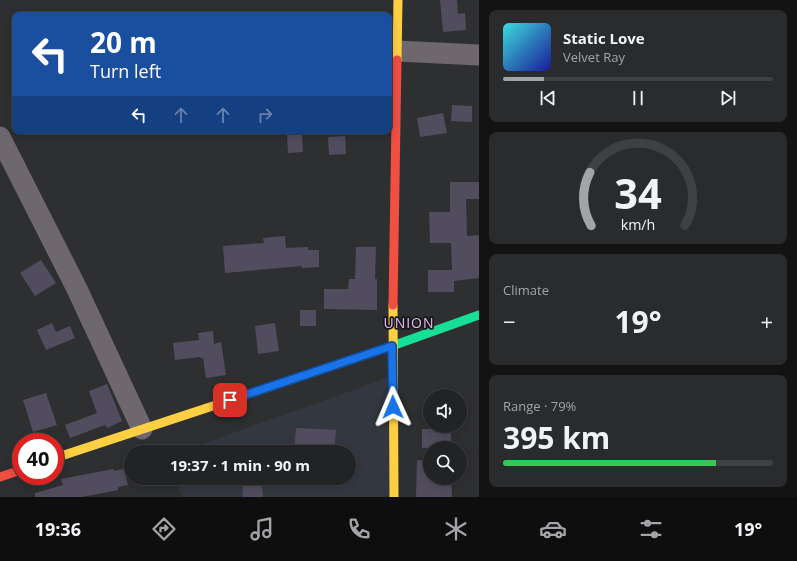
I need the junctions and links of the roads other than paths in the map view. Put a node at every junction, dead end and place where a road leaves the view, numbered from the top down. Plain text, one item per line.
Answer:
1 (398, 0) edge
2 (397, 51) junction
3 (479, 55) edge
4 (0, 137) edge
5 (479, 315) edge
6 (392, 346) junction
7 (142, 430) junction
8 (64, 455) edge
9 (12, 473) edge
10 (0, 477) edge
11 (394, 497) edge

1 - 2 street
2 - 3 street
2 - 6 street
4 - 7 street
5 - 6 street
6 - 7 street
6 - 11 street
7 - 8 street
9 - 10 street

